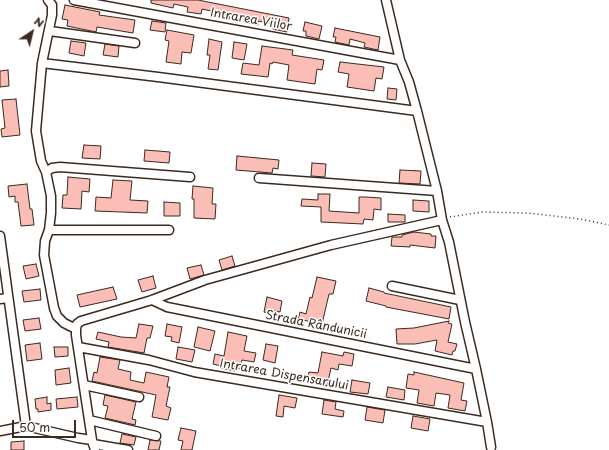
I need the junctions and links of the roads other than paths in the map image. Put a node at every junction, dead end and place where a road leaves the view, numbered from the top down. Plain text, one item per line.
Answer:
1 (48, 0) edge
2 (74, 0) edge
3 (386, 0) edge
4 (50, 31) junction
5 (135, 43) dead end
6 (400, 60) junction
7 (42, 63) junction
8 (417, 111) junction
9 (46, 172) junction
10 (190, 177) dead end
11 (259, 178) dead end
12 (437, 191) junction
13 (442, 220) junction
14 (49, 230) junction
15 (169, 230) dead end
16 (0, 236) edge
17 (392, 286) dead end
18 (4, 298) edge
19 (152, 300) junction
20 (460, 300) junction
21 (76, 329) junction
22 (78, 347) junction
23 (476, 369) junction
24 (84, 385) junction
25 (140, 397) dead end
26 (89, 420) junction
27 (487, 422) junction
28 (26, 426) junction
29 (0, 431) edge
30 (156, 436) dead end
31 (93, 445) edge
32 (491, 447) dead end
33 (128, 450) edge

1 - 4 street
2 - 6 street, Intrarea Viilor
3 - 6 street
4 - 5 street
4 - 7 street
6 - 8 street
7 - 8 street
7 - 9 street
8 - 12 street
9 - 10 street
9 - 14 street
11 - 12 street
12 - 13 street
13 - 19 street
13 - 20 street
14 - 15 street
14 - 21 street
16 - 18 street
17 - 20 street
18 - 28 street
19 - 21 street
19 - 23 street, Strada Rândunicii
20 - 23 street
21 - 22 street
22 - 24 street
22 - 27 street, Intrarea Dispensarului
23 - 27 street
24 - 25 street
24 - 26 street
26 - 30 street
26 - 31 street
27 - 32 street
28 - 29 street
28 - 31 street
31 - 33 street

